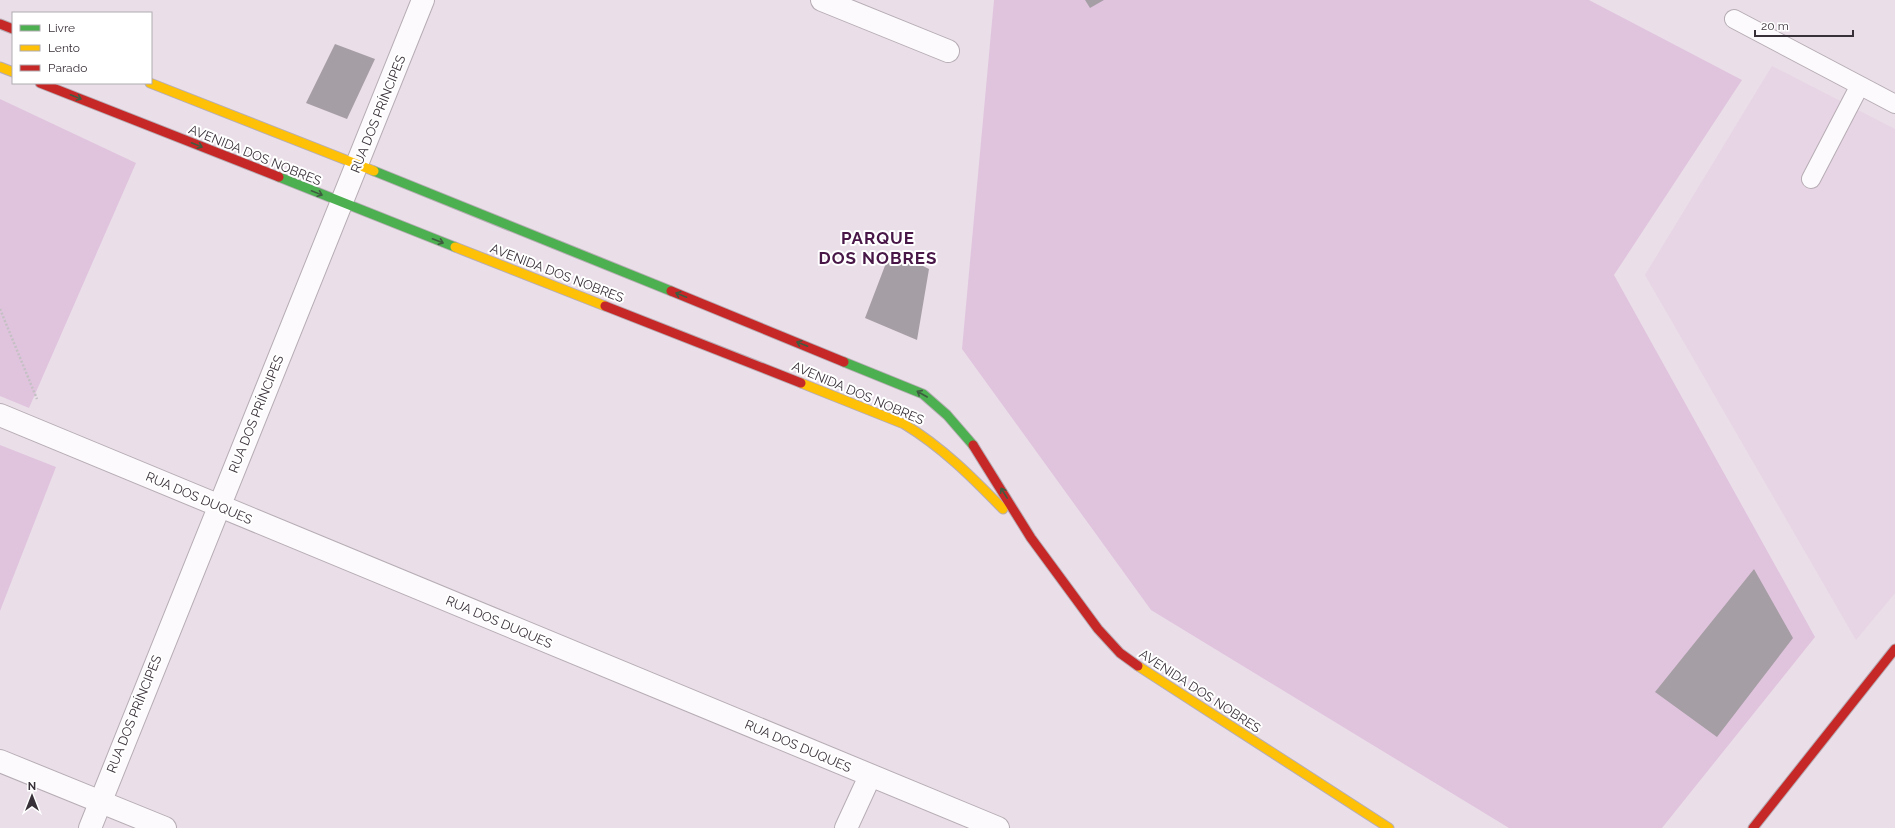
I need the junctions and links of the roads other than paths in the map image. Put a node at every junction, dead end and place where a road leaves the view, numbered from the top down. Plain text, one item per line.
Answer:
1 (423, 0) edge
2 (822, 0) edge
3 (1734, 20) dead end
4 (0, 24) edge
5 (12, 30) edge
6 (948, 51) dead end
7 (0, 67) edge
8 (12, 72) edge
9 (43, 84) edge
10 (152, 84) edge
11 (1859, 87) junction
12 (1895, 104) edge
13 (358, 164) junction
14 (1810, 179) dead end
15 (342, 203) junction
16 (0, 415) edge
17 (218, 506) junction
18 (1032, 538) junction
19 (1895, 649) edge
20 (0, 761) edge
21 (870, 776) junction
22 (99, 801) junction
23 (90, 828) edge
24 (166, 828) edge
25 (846, 828) edge
26 (998, 828) edge
27 (1389, 828) edge
28 (1753, 828) edge

1 - 13 street, RUA DOS PRÍNCIPES
2 - 6 street
3 - 11 lane
4 - 5 main road
7 - 8 main road
9 -> 15 main road, AVENIDA DOS NOBRES
10 - 13 main road, AVENIDA DOS NOBRES
11 - 12 lane
11 - 14 lane
13 - 15 street, RUA DOS PRÍNCIPES
18 -> 13 main road, AVENIDA DOS NOBRES
15 - 17 street, RUA DOS PRÍNCIPES
15 -> 18 main road, AVENIDA DOS NOBRES
16 - 17 street, RUA DOS DUQUES
17 - 21 street, RUA DOS DUQUES
17 - 22 street, RUA DOS PRÍNCIPES
18 - 27 main road, AVENIDA DOS NOBRES
19 - 28 main road
20 - 22 street
21 - 25 street
21 - 26 street, RUA DOS DUQUES
22 - 23 street, RUA DOS PRÍNCIPES
22 - 24 street

